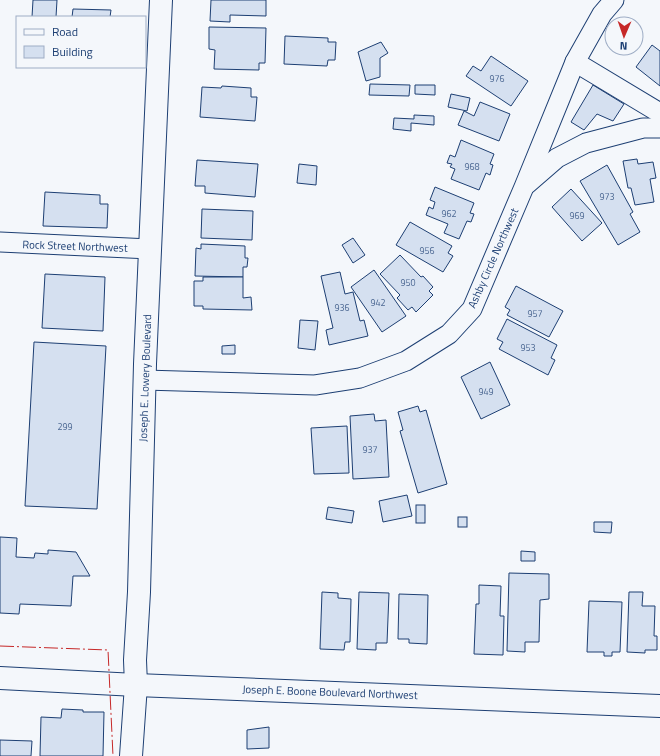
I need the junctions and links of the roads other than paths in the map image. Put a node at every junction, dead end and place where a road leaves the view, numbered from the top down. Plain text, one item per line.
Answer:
1 (161, 0) edge
2 (614, 0) edge
3 (575, 62) junction
4 (660, 113) edge
5 (660, 128) edge
6 (524, 187) junction
7 (0, 242) edge
8 (150, 248) junction
9 (144, 380) junction
10 (0, 678) edge
11 (136, 685) junction
12 (660, 706) edge
13 (132, 756) edge

1 - 8 main road, Joseph E. Lowery Boulevard
2 - 3 street, Ashby Circle Northwest
3 - 4 street
3 - 6 street, Ashby Circle Northwest
5 - 6 street
6 - 9 street, Ashby Circle Northwest
7 - 8 street, Rock Street Northwest
8 - 9 main road, Joseph E. Lowery Boulevard
9 - 11 main road, Joseph E. Lowery Boulevard
10 - 11 main road, Joseph E. Boone Boulevard Northwest
11 - 12 main road, Joseph E. Boone Boulevard Northwest
11 - 13 main road, Joseph E. Lowery Boulevard

